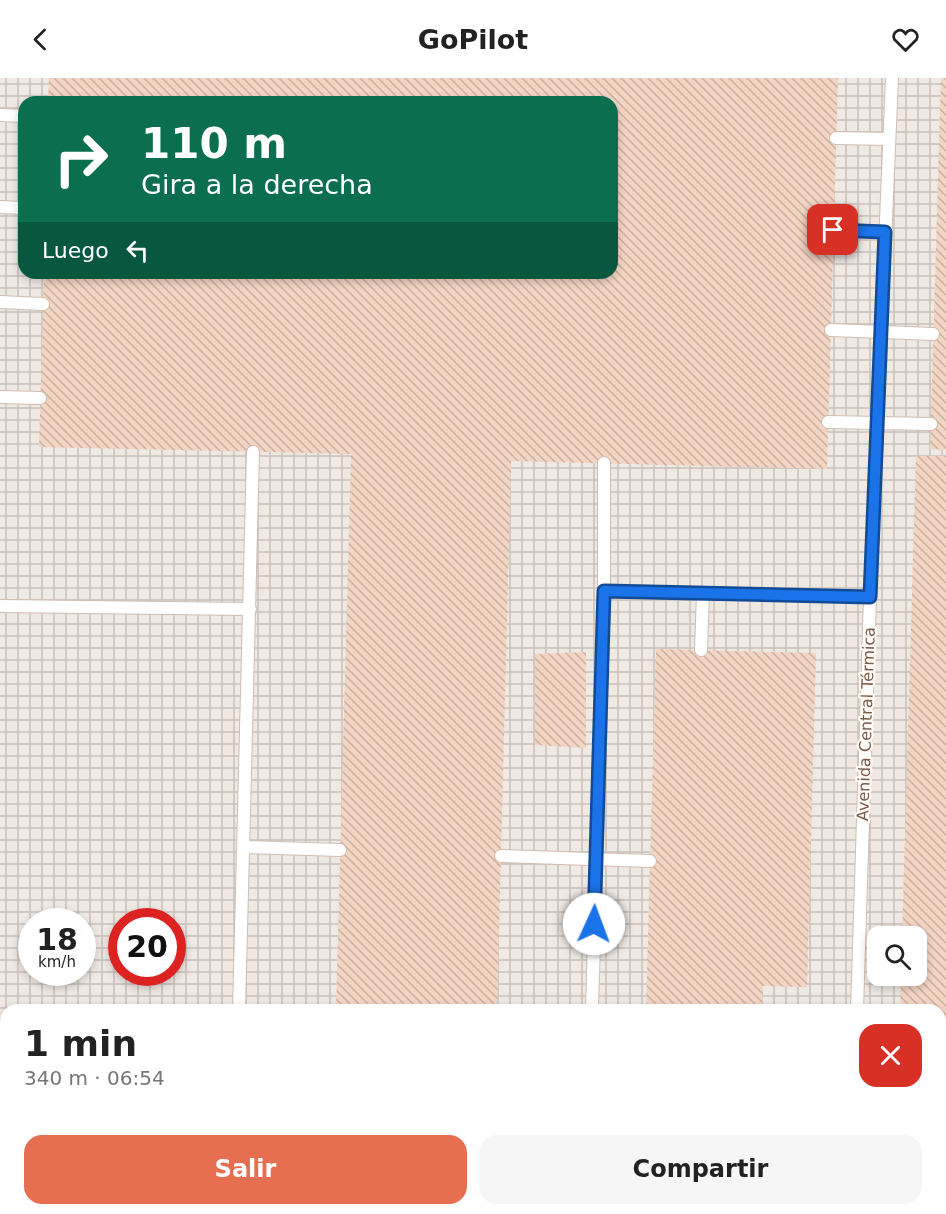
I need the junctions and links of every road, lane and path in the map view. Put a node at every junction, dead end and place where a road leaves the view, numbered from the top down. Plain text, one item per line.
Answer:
1 (892, 78) edge
2 (0, 115) edge
3 (18, 116) edge
4 (836, 138) dead end
5 (889, 139) junction
6 (0, 207) edge
7 (18, 208) edge
8 (833, 230) dead end
9 (885, 232) junction
10 (0, 302) edge
11 (43, 304) dead end
12 (831, 330) dead end
13 (881, 332) junction
14 (933, 334) dead end
15 (0, 397) edge
16 (40, 398) dead end
17 (828, 422) dead end
18 (877, 423) junction
19 (930, 424) dead end
20 (253, 452) dead end
21 (604, 463) dead end
22 (604, 591) junction
23 (703, 593) junction
24 (870, 597) junction
25 (0, 606) edge
26 (250, 609) junction
27 (701, 650) dead end
28 (244, 847) junction
29 (340, 849) dead end
30 (501, 856) dead end
31 (596, 859) junction
32 (650, 861) dead end
33 (239, 1004) edge
34 (592, 1004) edge
35 (857, 1004) edge

1 - 5 lane, Avenida Central Térmica
2 - 3 lane
4 - 5 lane
5 - 9 lane, Avenida Central Térmica
6 - 7 lane
8 - 9 lane
9 - 13 lane, Avenida Central Térmica
10 - 11 lane
12 - 13 lane
13 - 14 lane
13 - 18 lane, Avenida Central Térmica
15 - 16 lane
17 - 18 lane
18 - 19 lane
18 - 24 lane, Avenida Central Térmica
20 - 26 lane
21 - 22 lane
22 - 23 lane
22 - 31 lane
23 - 24 lane
23 - 27 lane
24 - 35 lane, Avenida Central Térmica
25 - 26 lane
26 - 28 lane
28 - 29 lane
28 - 33 lane
30 - 31 lane
31 - 32 lane
31 - 34 lane

